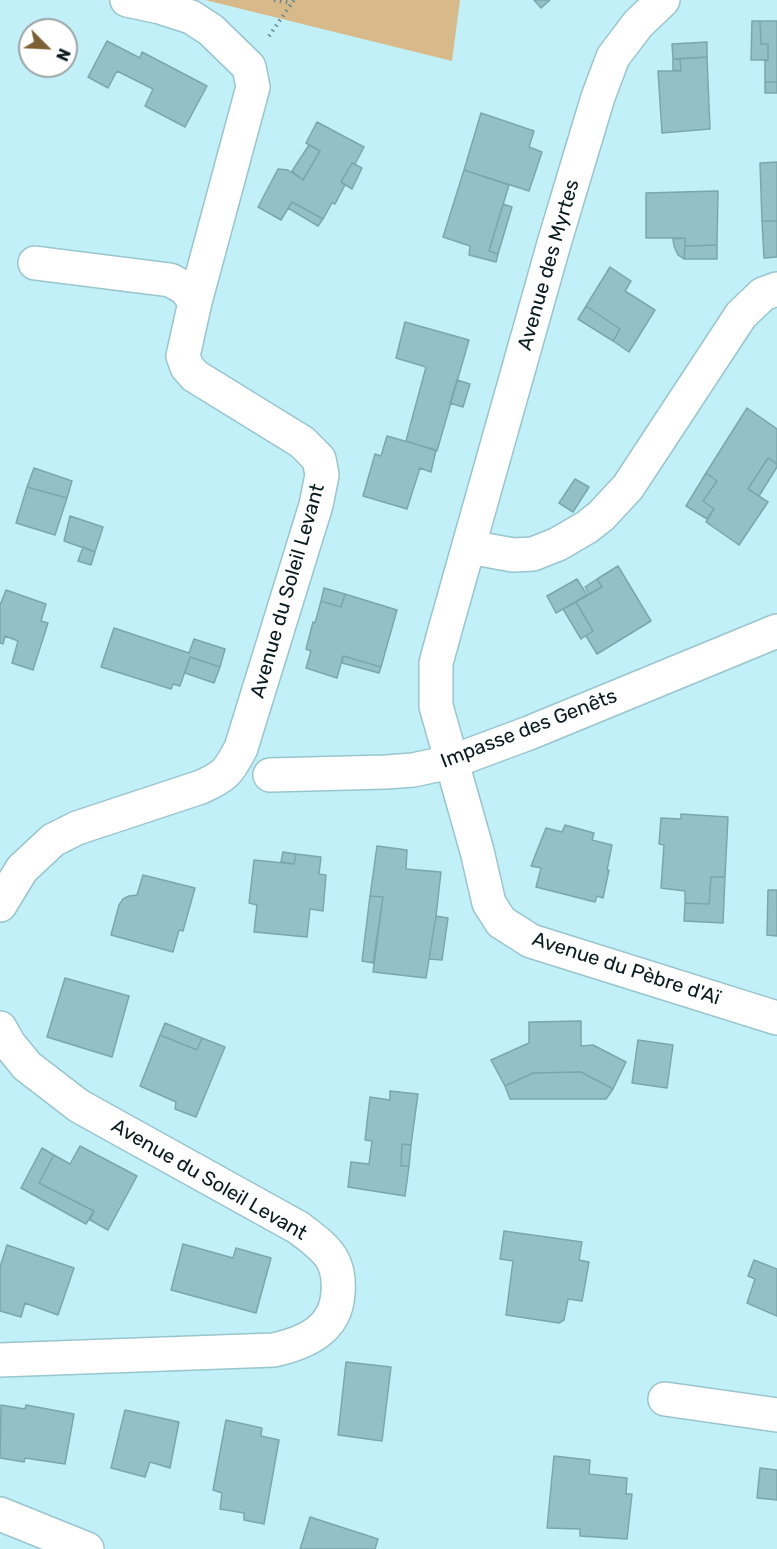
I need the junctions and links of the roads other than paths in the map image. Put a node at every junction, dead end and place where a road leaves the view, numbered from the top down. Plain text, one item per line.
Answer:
1 (127, 0) edge
2 (663, 0) edge
3 (35, 263) dead end
4 (777, 289) edge
5 (195, 302) junction
6 (469, 547) junction
7 (777, 631) edge
8 (451, 762) junction
9 (270, 775) dead end
10 (0, 905) edge
11 (777, 1018) edge
12 (0, 1028) edge
13 (0, 1360) edge
14 (665, 1399) dead end
15 (777, 1415) edge
16 (0, 1514) edge
17 (87, 1549) edge

1 - 5 street, Avenue du Soleil Levant
2 - 6 street, Avenue des Myrtes
3 - 5 street
4 - 6 street
5 - 10 street, Avenue du Soleil Levant
6 - 8 street, Avenue des Myrtes
7 - 8 street, Impasse des Genêts
8 - 9 street, Impasse des Genêts
8 - 11 street, Avenue du Pèbre d'Aï
12 - 13 street, Avenue du Soleil Levant
14 - 15 street
16 - 17 street

